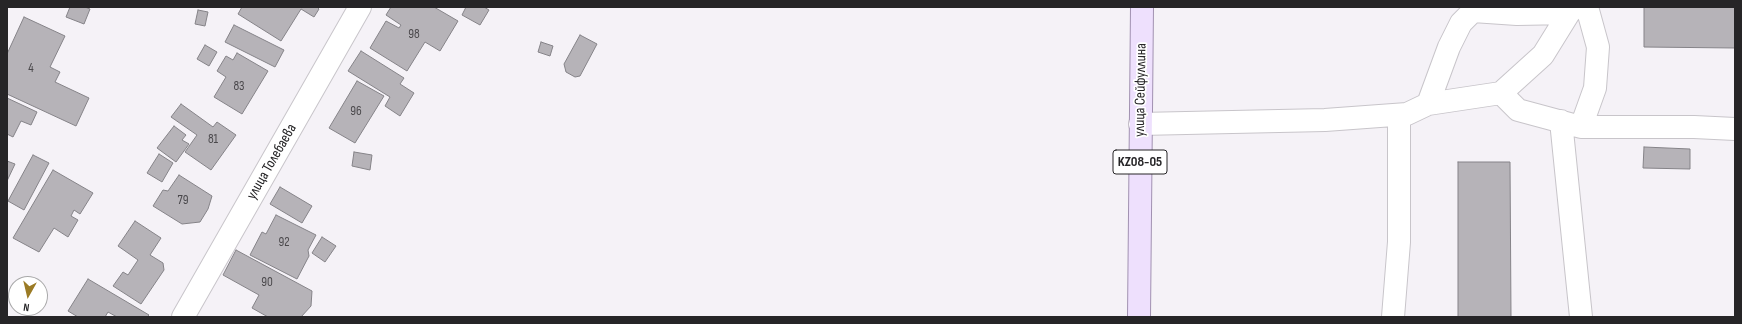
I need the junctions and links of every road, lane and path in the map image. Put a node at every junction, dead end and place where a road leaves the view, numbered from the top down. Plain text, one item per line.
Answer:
1 (360, 7) edge
2 (1142, 7) edge
3 (1577, 9) edge
4 (1501, 93) junction
5 (1428, 104) junction
6 (1399, 115) junction
7 (1140, 124) junction
8 (1571, 124) junction
9 (1735, 130) edge
10 (183, 317) edge
11 (1139, 317) edge
12 (1393, 317) edge
13 (1581, 317) edge

1 - 10 street, улица Толебаева
2 - 7 main road, улица Сейфуллина / KZ08-05
3 - 4 street
3 - 5 street
3 - 8 street
4 - 5 street
4 - 8 street
5 - 6 street
6 - 7 street
6 - 12 street
7 - 11 main road, улица Сейфуллина / KZ08-05
8 - 9 street
8 - 13 street

